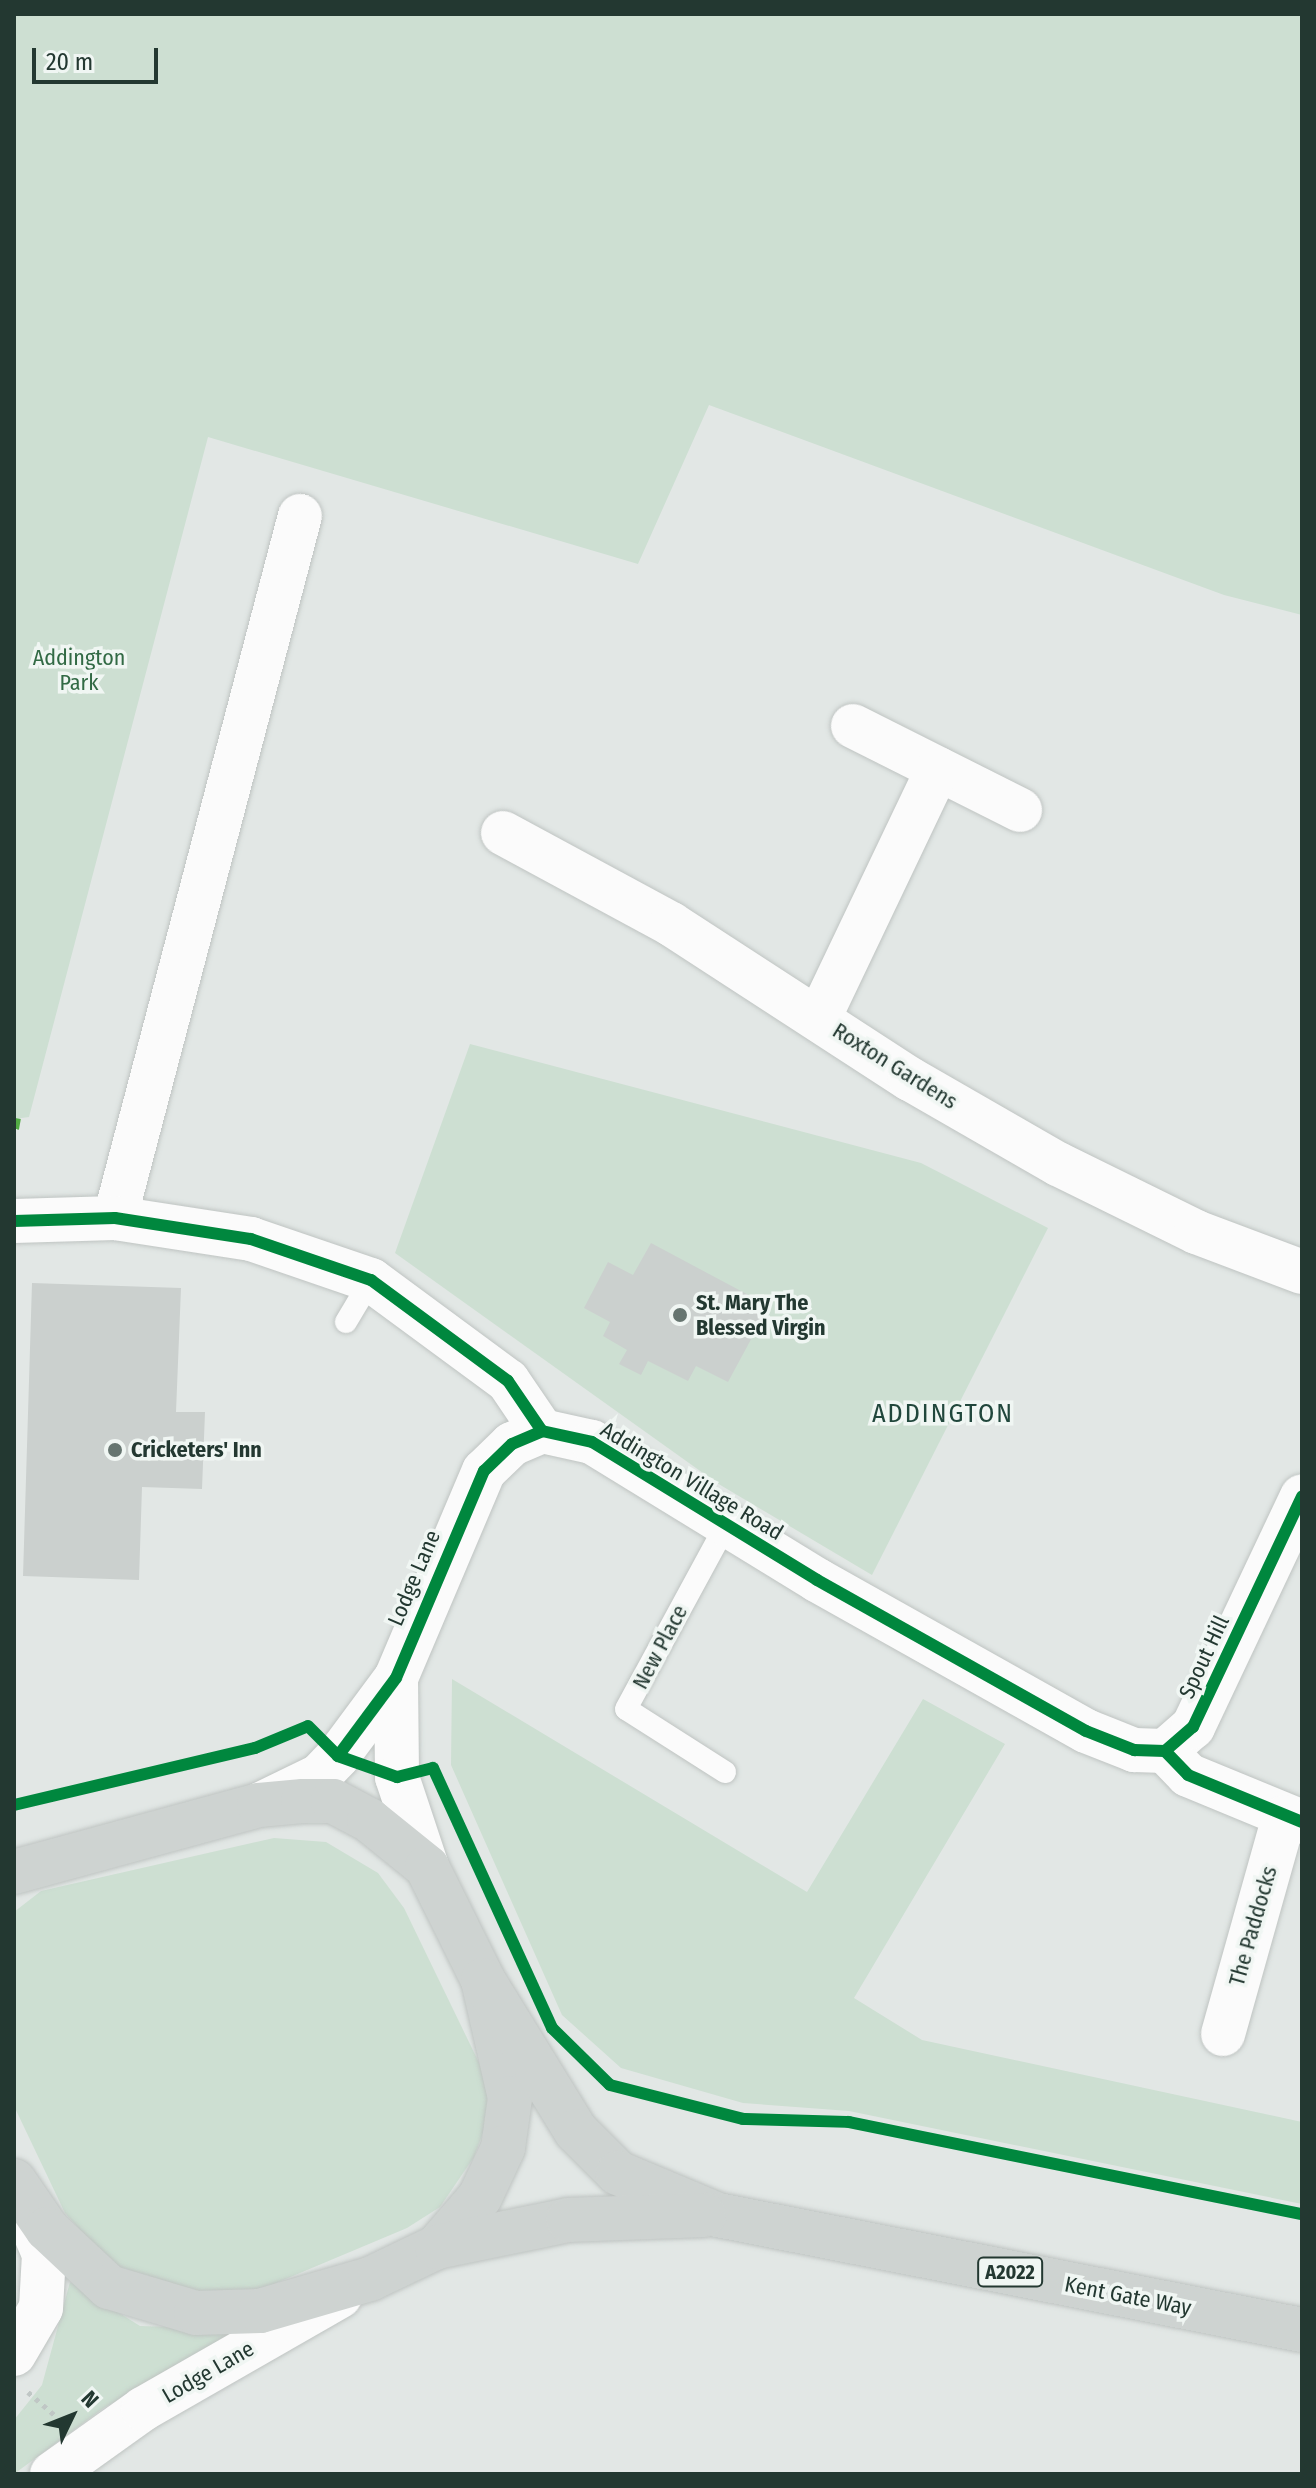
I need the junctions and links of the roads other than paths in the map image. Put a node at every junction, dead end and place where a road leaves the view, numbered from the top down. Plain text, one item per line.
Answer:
1 (300, 516) dead end
2 (853, 726) dead end
3 (938, 769) junction
4 (1020, 810) dead end
5 (503, 833) dead end
6 (819, 1018) junction
7 (115, 1218) junction
8 (14, 1221) edge
9 (1302, 1272) edge
10 (371, 1280) junction
11 (346, 1322) dead end
12 (542, 1431) junction
13 (1302, 1496) edge
14 (727, 1523) junction
15 (396, 1678) junction
16 (1165, 1751) junction
17 (725, 1772) dead end
18 (259, 1805) junction
19 (1293, 1820) edge
20 (427, 1867) junction
21 (14, 1872) edge
22 (483, 1980) junction
23 (1223, 2034) dead end
24 (14, 2182) edge
25 (718, 2215) junction
26 (437, 2247) junction
27 (370, 2279) junction
28 (1302, 2330) edge
29 (18, 2357) edge
30 (52, 2474) edge

1 - 7 street
2 - 3 street
3 - 4 street
3 - 6 street
5 - 6 street, Roxton Gardens
6 - 9 street, Roxton Gardens
7 - 8 street
7 - 10 street
10 - 11 lane
10 - 12 street
12 - 14 street, Addington Village Road
12 - 15 street, Lodge Lane
13 - 16 street, Spout Hill
14 - 16 street, Addington Village Road
14 - 17 lane, New Place
15 - 18 street, Lodge Lane
15 - 20 street, Lodge Lane
16 - 19 street
18 - 20 main road
18 - 21 main road
19 - 23 street, The Paddocks
20 - 22 main road
22 - 25 main road
22 - 26 main road
24 - 27 main road
24 - 29 street
25 - 26 main road
25 - 28 main road, Kent Gate Way / A2022
26 - 27 main road
27 - 30 street, Lodge Lane

